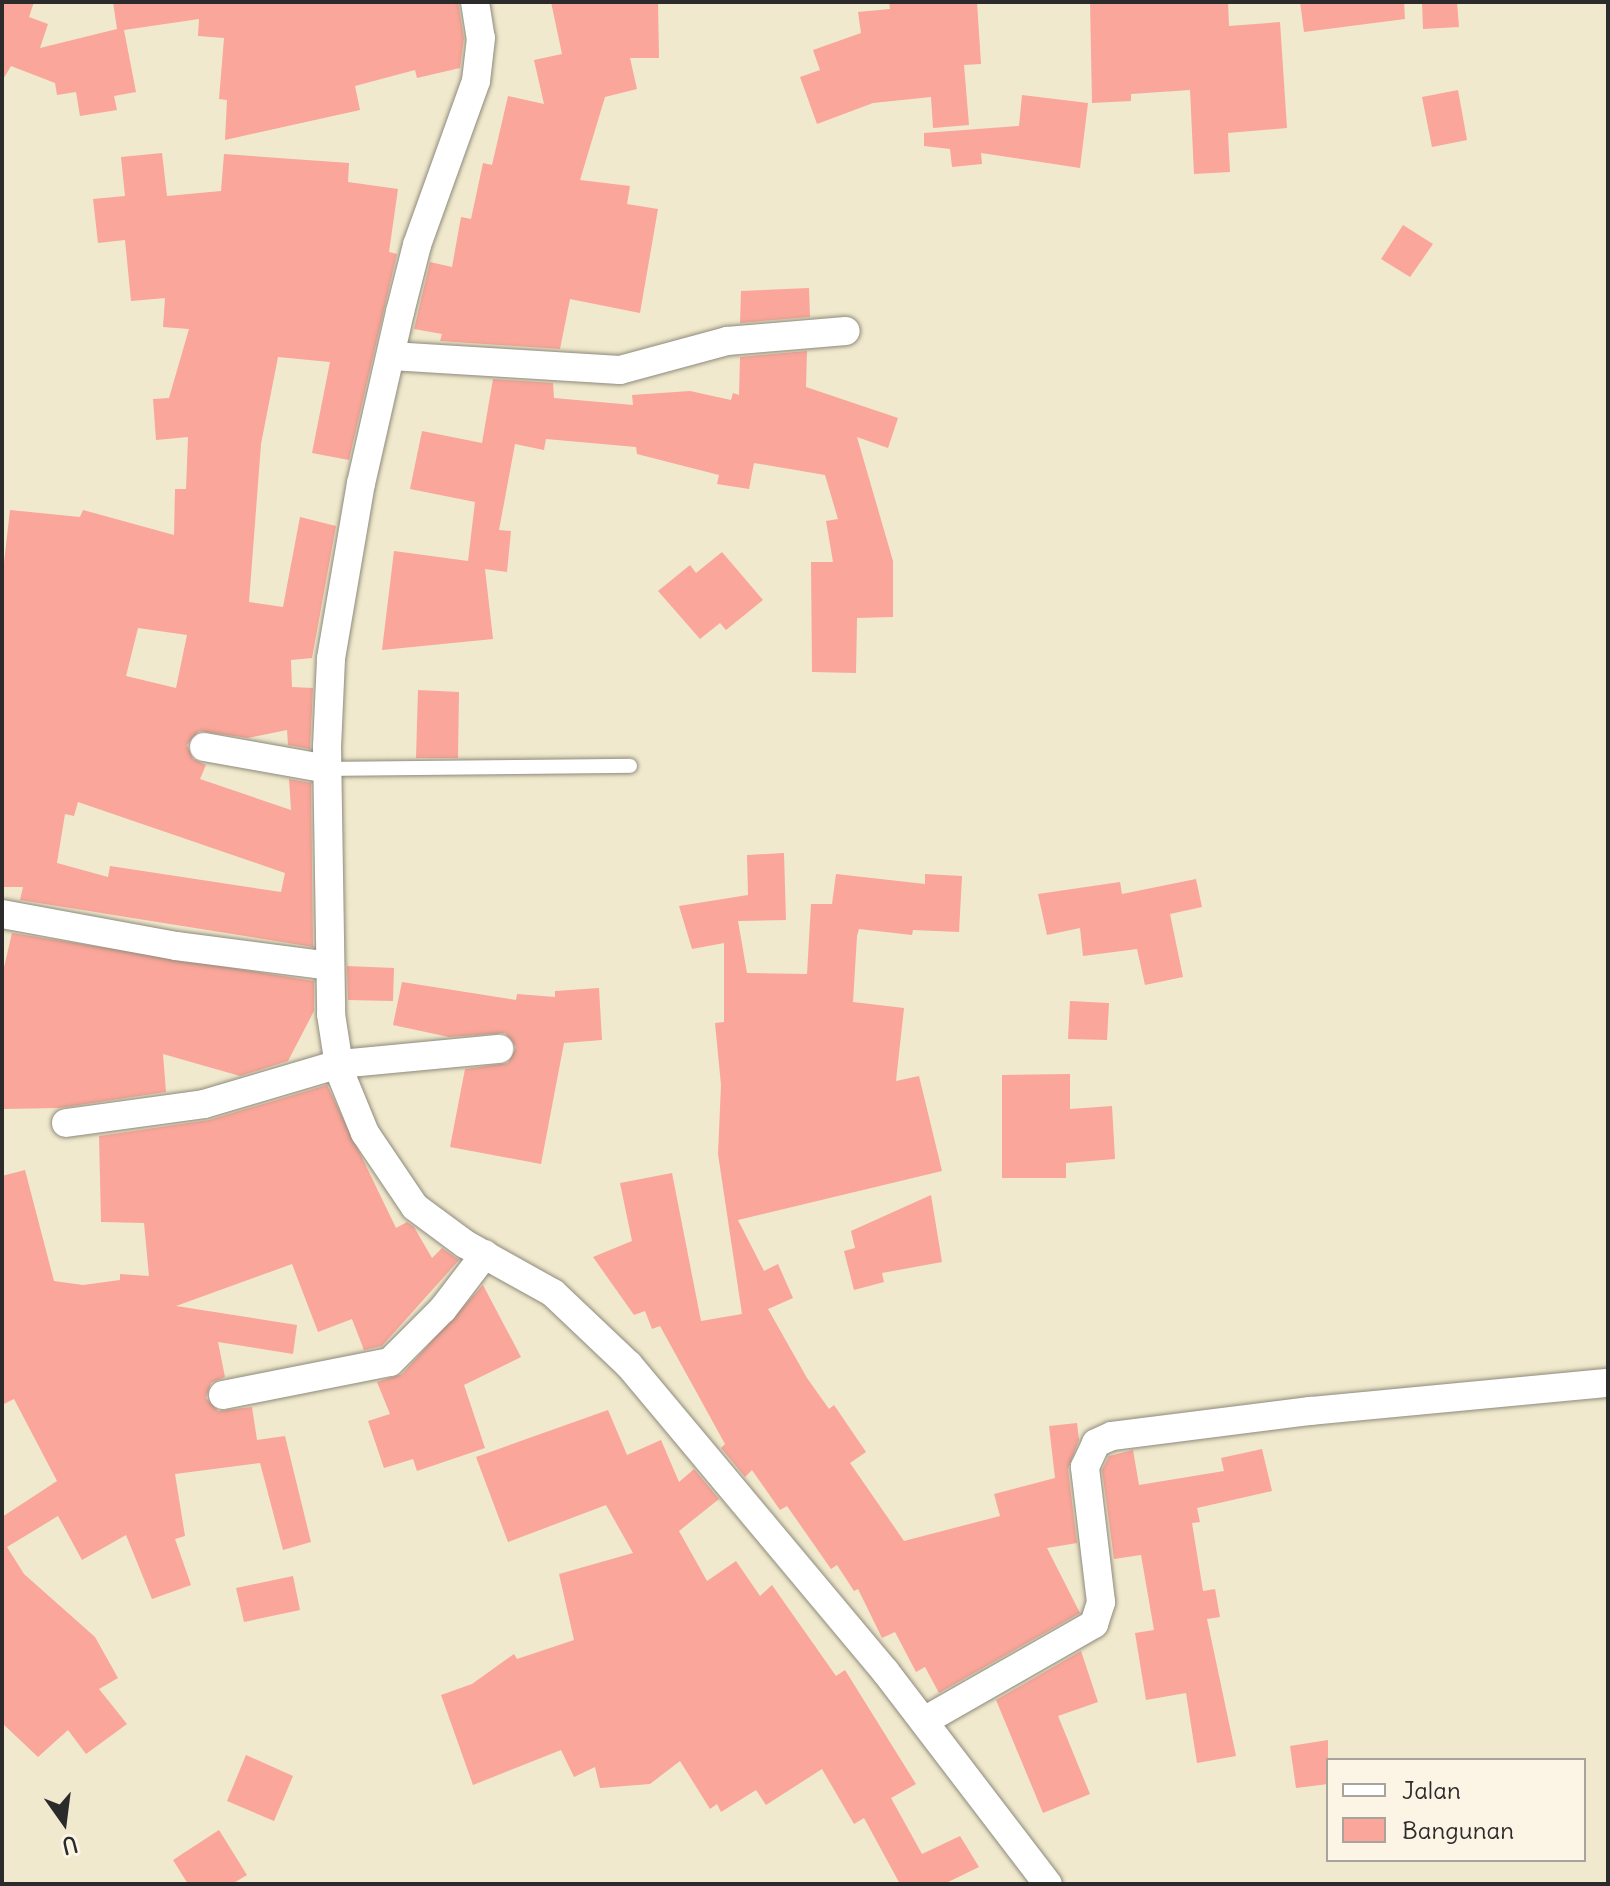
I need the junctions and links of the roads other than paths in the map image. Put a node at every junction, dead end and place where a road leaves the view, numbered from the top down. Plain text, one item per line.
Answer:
1 (475, 2) edge
2 (846, 331) dead end
3 (391, 356) junction
4 (204, 747) dead end
5 (630, 766) dead end
6 (328, 769) junction
7 (2, 914) edge
8 (330, 966) junction
9 (499, 1049) dead end
10 (339, 1064) junction
11 (66, 1123) dead end
12 (485, 1254) junction
13 (1608, 1383) edge
14 (223, 1395) dead end
15 (924, 1721) junction
16 (1048, 1884) edge

1 - 3 street
2 - 3 street
3 - 6 street
4 - 6 street
5 - 6 lane
6 - 8 street
7 - 8 street
8 - 10 street
9 - 10 street
10 - 11 street
10 - 12 street
12 - 14 street
12 - 15 street
13 - 15 street
15 - 16 street

